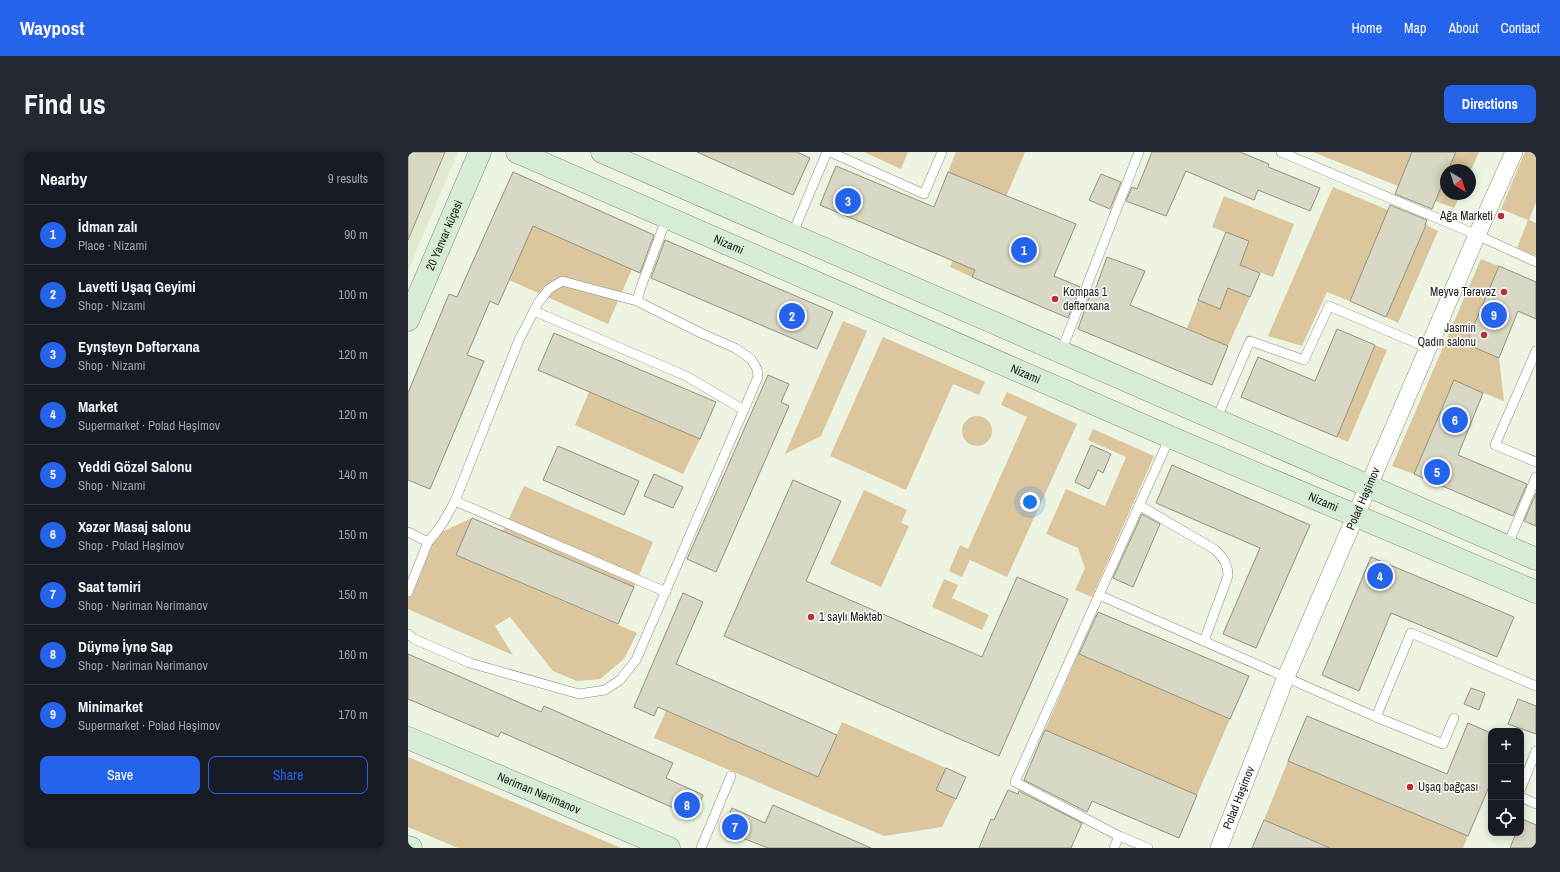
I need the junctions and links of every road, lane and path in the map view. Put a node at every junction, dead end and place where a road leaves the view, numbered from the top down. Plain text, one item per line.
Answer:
1 (480, 152) edge
2 (517, 152) edge
3 (602, 152) edge
4 (827, 152) edge
5 (830, 152) edge
6 (942, 152) edge
7 (1139, 152) edge
8 (1281, 152) edge
9 (1514, 152) edge
10 (667, 217) junction
11 (1477, 235) junction
12 (792, 236) junction
13 (1536, 262) edge
14 (637, 301) junction
15 (534, 310) junction
16 (408, 320) edge
17 (1428, 348) junction
18 (1536, 351) edge
19 (1061, 352) junction
20 (744, 410) junction
21 (1216, 420) junction
22 (1170, 437) junction
23 (1536, 462) edge
24 (1536, 477) edge
25 (1369, 486) junction
26 (456, 501) junction
27 (1139, 505) junction
28 (1356, 517) junction
29 (408, 532) edge
30 (428, 542) junction
31 (1507, 547) junction
32 (1536, 559) edge
33 (408, 592) edge
34 (666, 592) junction
35 (1536, 592) edge
36 (1099, 595) junction
37 (408, 634) edge
38 (1204, 641) junction
39 (1286, 677) junction
40 (1536, 686) edge
41 (1376, 717) junction
42 (1454, 718) dead end
43 (408, 738) edge
44 (1536, 751) edge
45 (731, 776) dead end
46 (1524, 781) edge
47 (1524, 798) edge
48 (1536, 804) edge
49 (1119, 836) junction
50 (408, 847) edge
51 (411, 848) edge
52 (669, 848) edge
53 (701, 848) edge
54 (1114, 848) edge
55 (1148, 848) edge
56 (1219, 848) edge

1 - 16 street, 20 Yanvar küçəsi
2 - 10 street, Nizami
3 - 12 street
4 - 12 lane
5 - 6 lane
7 - 19 lane
8 - 11 lane
9 - 11 street, Polad Həşimov
10 - 14 lane
10 - 22 street, Nizami
11 - 13 lane
11 - 17 street, Polad Həşimov
12 - 19 street
14 - 15 lane
14 - 20 lane
15 - 20 lane
15 - 26 lane
17 - 21 lane
17 - 25 street, Polad Həşimov
18 - 23 lane
19 - 21 street
20 - 34 lane
21 - 25 street
22 - 27 lane
22 - 28 street, Nizami
24 - 31 lane
25 - 28 street, Polad Həşimov
25 - 31 street
26 - 30 lane
26 - 34 lane
27 - 36 lane
27 - 38 lane
28 - 35 street, Nizami
28 - 39 street, Polad Həşimov
29 - 30 lane
30 - 33 lane
31 - 32 street
34 - 37 lane
36 - 38 lane
36 - 49 lane
38 - 39 lane
39 - 41 lane
39 - 56 street, Polad Həşimov
40 - 41 lane
41 - 42 lane
43 - 52 street, Nəriman Nərimanov
44 - 46 lane
45 - 53 lane
47 - 48 lane
49 - 54 lane
49 - 55 lane
50 - 51 street

